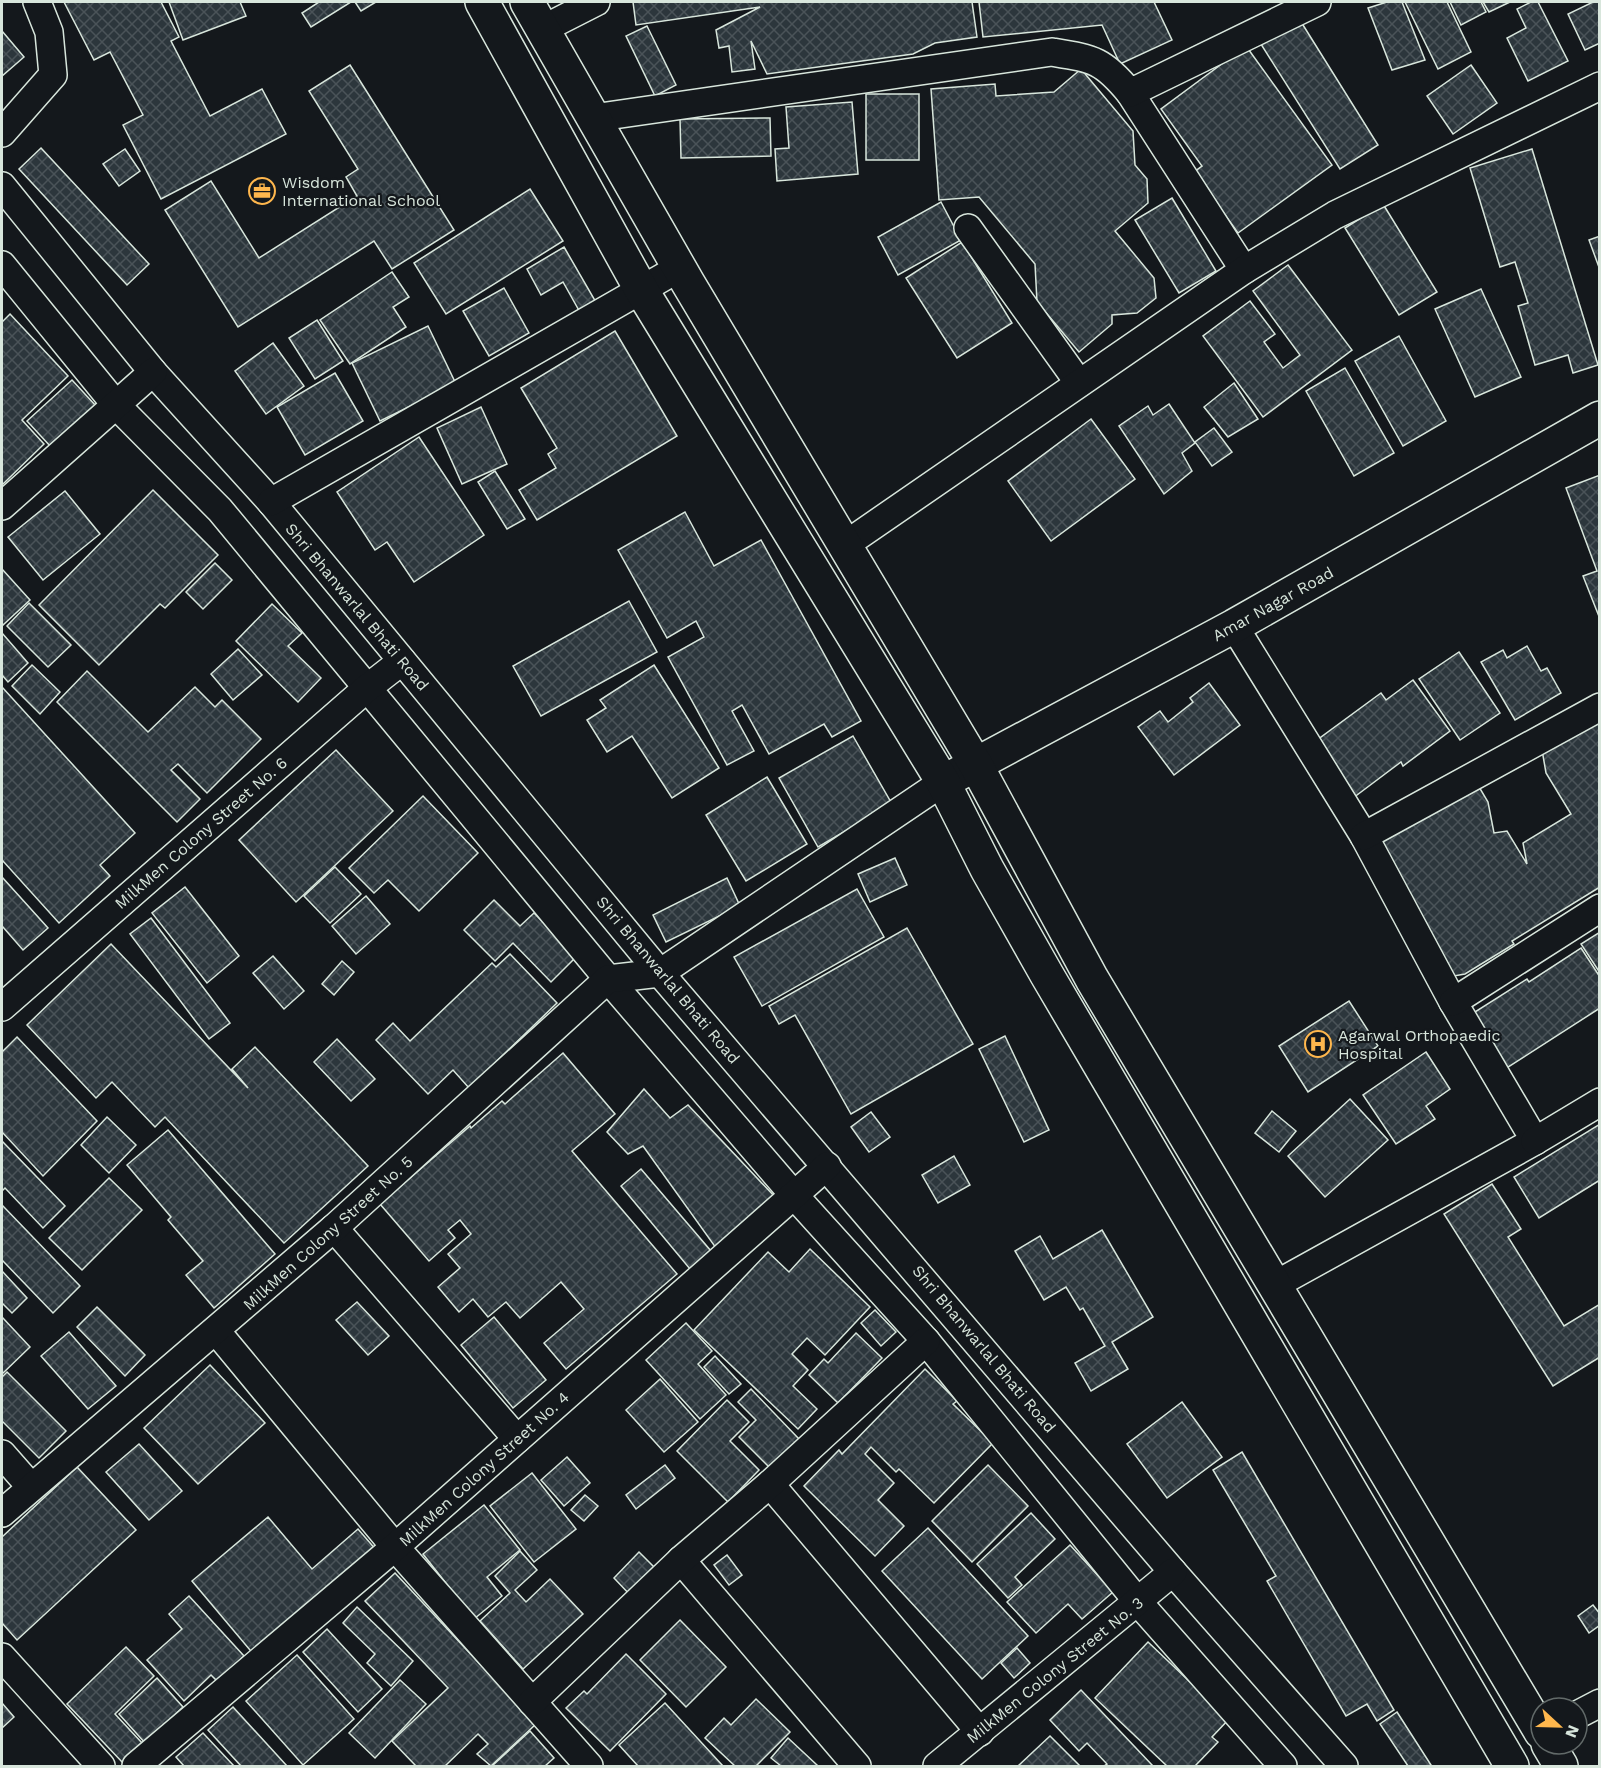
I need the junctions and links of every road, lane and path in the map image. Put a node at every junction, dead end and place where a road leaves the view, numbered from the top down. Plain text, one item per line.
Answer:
1 (37, 2) edge
2 (482, 2) edge
3 (527, 2) edge
4 (596, 2) edge
5 (1317, 2) edge
6 (543, 29) junction
7 (1599, 86) edge
8 (1130, 93) junction
9 (593, 118) junction
10 (2, 133) edge
11 (2, 186) edge
12 (968, 228) dead end
13 (2, 265) edge
14 (681, 267) junction
15 (1244, 270) junction
16 (642, 291) junction
17 (153, 372) junction
18 (1078, 383) junction
19 (116, 405) junction
20 (1599, 418) edge
21 (271, 502) junction
22 (2, 506) edge
23 (845, 545) junction
24 (1234, 627) junction
25 (402, 661) junction
26 (366, 689) junction
27 (1599, 707) edge
28 (976, 765) junction
29 (943, 782) junction
30 (1364, 836) junction
31 (1599, 908) edge
32 (660, 973) junction
33 (608, 979) junction
34 (1453, 1002) junction
35 (2, 1008) edge
36 (1599, 1102) edge
37 (1535, 1141) junction
38 (826, 1166) junction
39 (793, 1194) junction
40 (334, 1228) junction
41 (1275, 1285) junction
42 (217, 1332) junction
43 (926, 1341) junction
44 (517, 1439) junction
45 (2, 1454) edge
46 (770, 1484) junction
47 (31, 1487) junction
48 (2, 1514) edge
49 (395, 1548) junction
50 (681, 1560) junction
51 (1173, 1572) junction
52 (1138, 1602) junction
53 (2, 1657) edge
54 (532, 1702) junction
55 (1529, 1712) edge
56 (980, 1731) junction
57 (1275, 1764) edge
58 (101, 1767) edge
59 (136, 1767) edge
60 (589, 1767) edge
61 (857, 1767) edge
62 (937, 1767) edge
63 (1344, 1767) edge
64 (1512, 1767) edge

1 - 10 street
2 - 16 main road
3 - 6 main road
4 - 6 street
5 - 8 street
6 - 9 main road
7 - 15 street
8 - 9 street
8 - 15 street
9 - 14 main road
11 - 17 street, Shri Bhanwarlal Bhati Road
12 - 18 street
13 - 19 street
14 - 16 street
14 - 23 main road
15 - 18 street
16 - 21 street
16 - 29 main road
17 - 19 street
17 - 21 street, Shri Bhanwarlal Bhati Road
18 - 23 street
19 - 22 street
19 - 26 street
20 - 24 main road, Amar Nagar Road
21 - 25 street, Shri Bhanwarlal Bhati Road
23 - 28 main road
24 - 28 main road, Amar Nagar Road
24 - 30 street
25 - 26 street, MilkMen Colony Street No. 6
25 - 32 street, Shri Bhanwarlal Bhati Road
26 - 33 street
26 - 35 street, MilkMen Colony Street No. 6
27 - 30 street
28 - 29 main road, Amar Nagar Road
28 - 41 main road
29 - 32 street
29 - 64 main road
30 - 34 street
31 - 34 street
32 - 33 street
32 - 38 street, Shri Bhanwarlal Bhati Road
33 - 39 street
33 - 40 street, MilkMen Colony Street No. 5
34 - 37 street
36 - 37 street
37 - 41 street
38 - 39 street, MilkMen Colony Street No. 4
38 - 51 street, Shri Bhanwarlal Bhati Road
39 - 43 street
39 - 44 street, MilkMen Colony Street No. 4
40 - 42 street, MilkMen Colony Street No. 5
40 - 44 street
41 - 55 main road
42 - 47 street, MilkMen Colony Street No. 5
42 - 49 street
43 - 46 street
43 - 52 street
44 - 49 street, MilkMen Colony Street No. 4
45 - 47 street
46 - 50 street
46 - 56 street
47 - 48 street, MilkMen Colony Street No. 5
49 - 54 street
49 - 59 street, MilkMen Colony Street No. 4
50 - 54 street
50 - 61 street
51 - 52 street, MilkMen Colony Street No. 3
51 - 63 street, Shri Bhanwarlal Bhati Road
52 - 56 street, MilkMen Colony Street No. 3
52 - 57 street
53 - 58 street
54 - 60 street
56 - 62 street, MilkMen Colony Street No. 3

